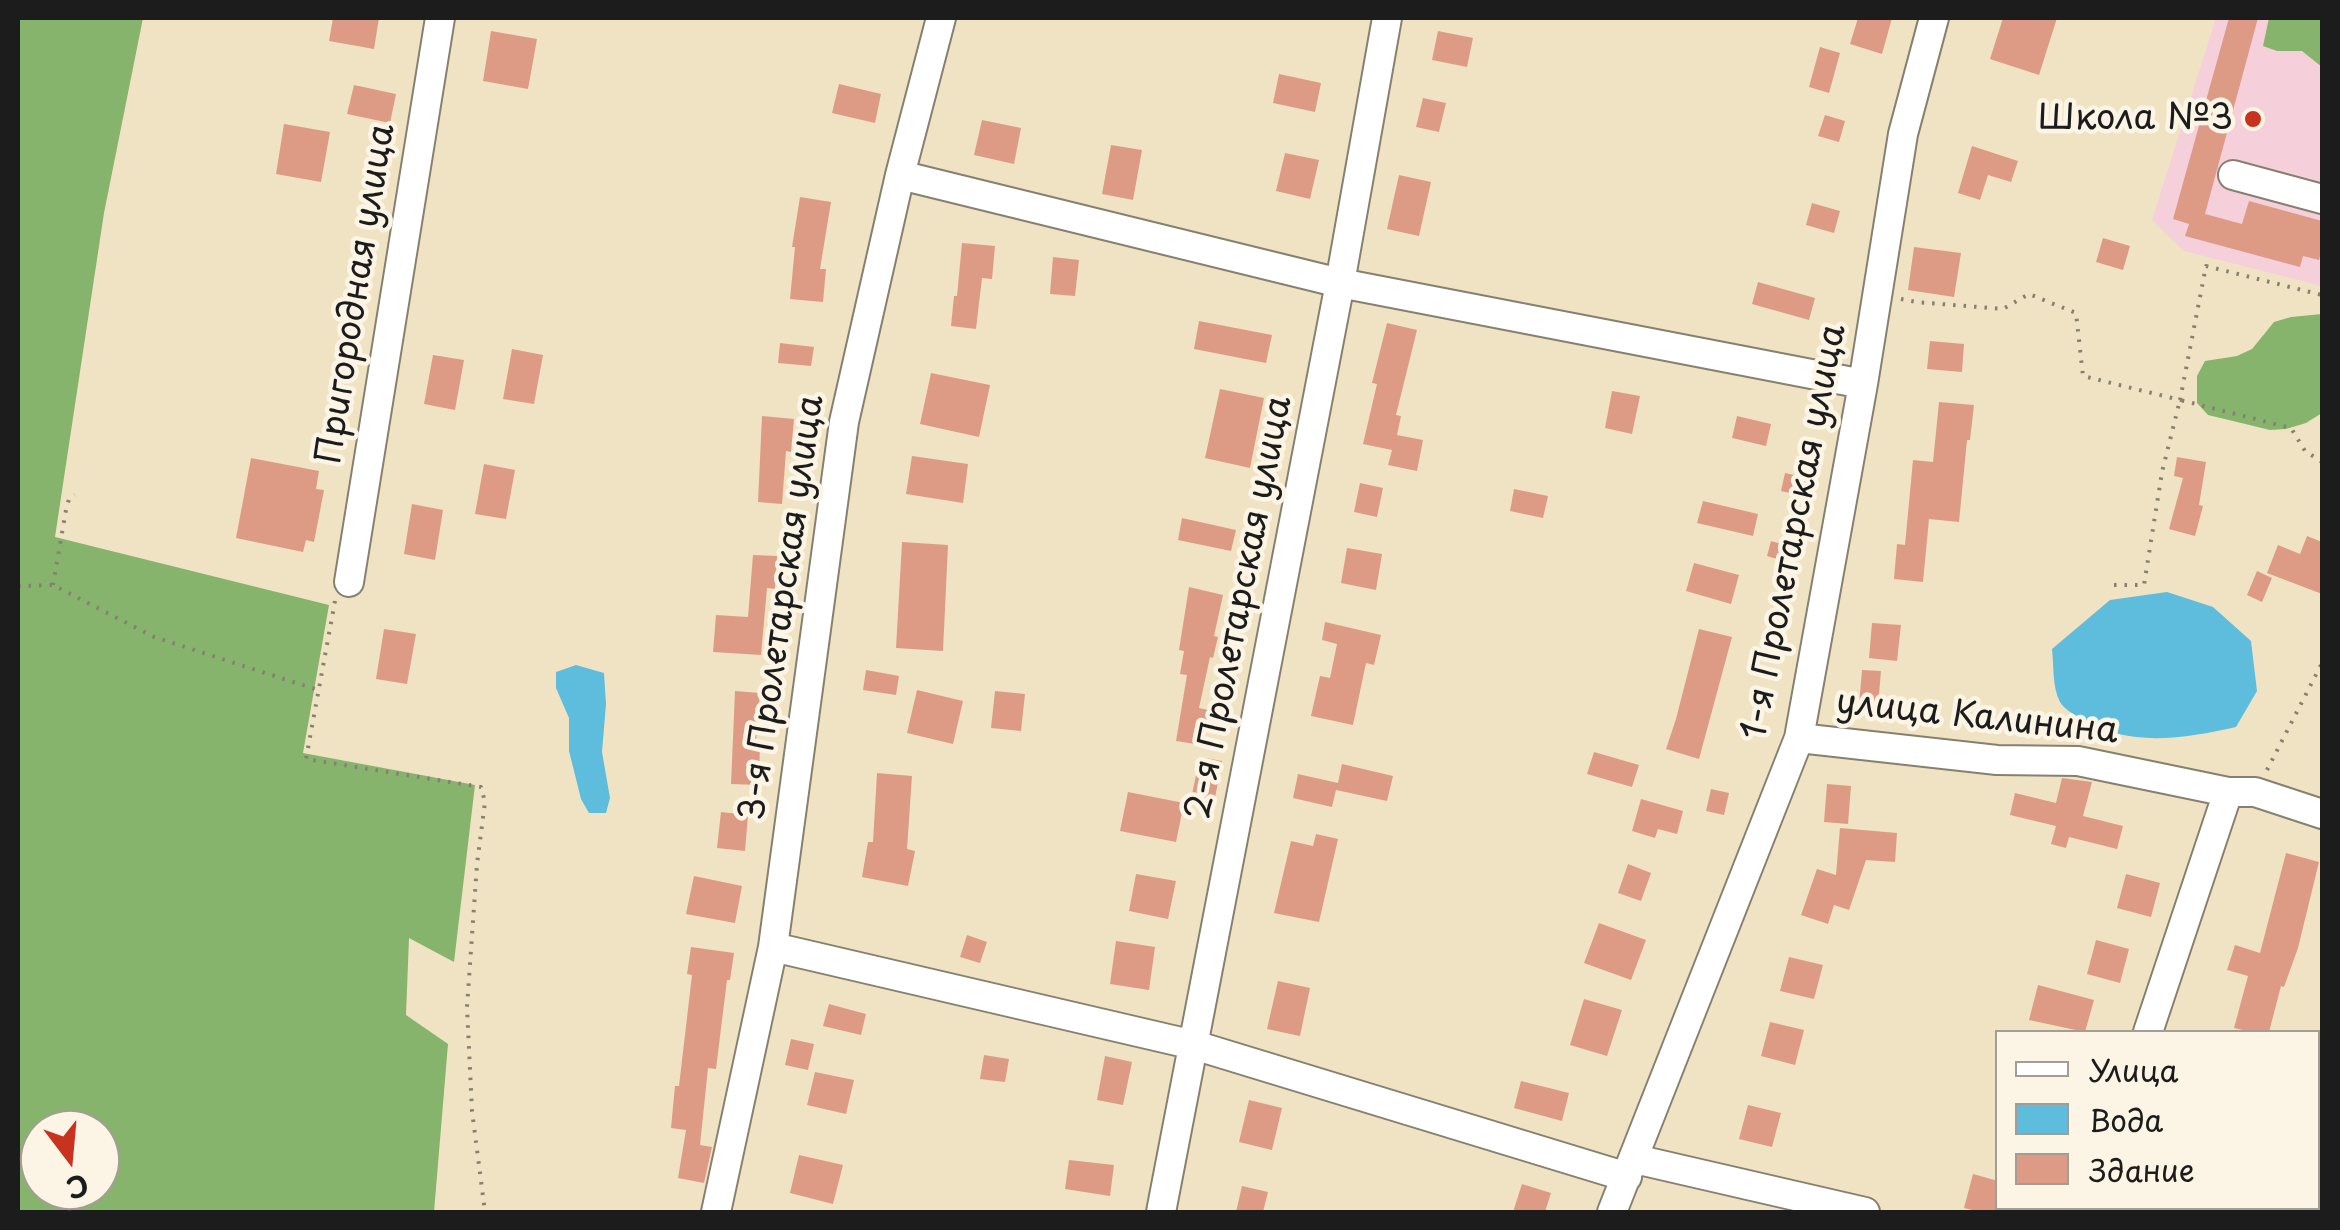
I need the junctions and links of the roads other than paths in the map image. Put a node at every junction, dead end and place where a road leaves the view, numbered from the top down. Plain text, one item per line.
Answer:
1 (440, 18) edge
2 (940, 18) edge
3 (1387, 18) edge
4 (1934, 18) edge
5 (2233, 174) dead end
6 (900, 175) junction
7 (2322, 199) edge
8 (1340, 283) junction
9 (1862, 384) junction
10 (349, 582) road end
11 (1800, 738) junction
12 (2242, 792) junction
13 (2322, 814) edge
14 (772, 946) junction
15 (2149, 1030) edge
16 (1194, 1044) junction
17 (1631, 1168) junction
18 (716, 1212) edge
19 (1161, 1212) edge
20 (1612, 1212) edge
21 (1864, 1212) edge

1 - 10 street, Пригородная улица
2 - 6 street, 3-я Пролетарская улица
3 - 8 street, 2-я Пролетарская улица
4 - 9 street, 1-я Пролетарская улица
5 - 7 street
6 - 8 street
6 - 14 street, 3-я Пролетарская улица
8 - 9 street
8 - 16 street, 2-я Пролетарская улица
9 - 11 street, 1-я Пролетарская улица
11 - 12 street, улица Калинина
11 - 17 street, 1-я Пролетарская улица
12 - 13 street, улица Калинина
12 - 15 street
14 - 16 street
14 - 18 street, 3-я Пролетарская улица
16 - 17 street
16 - 19 street, 2-я Пролетарская улица
17 - 20 street, 1-я Пролетарская улица
17 - 21 street

